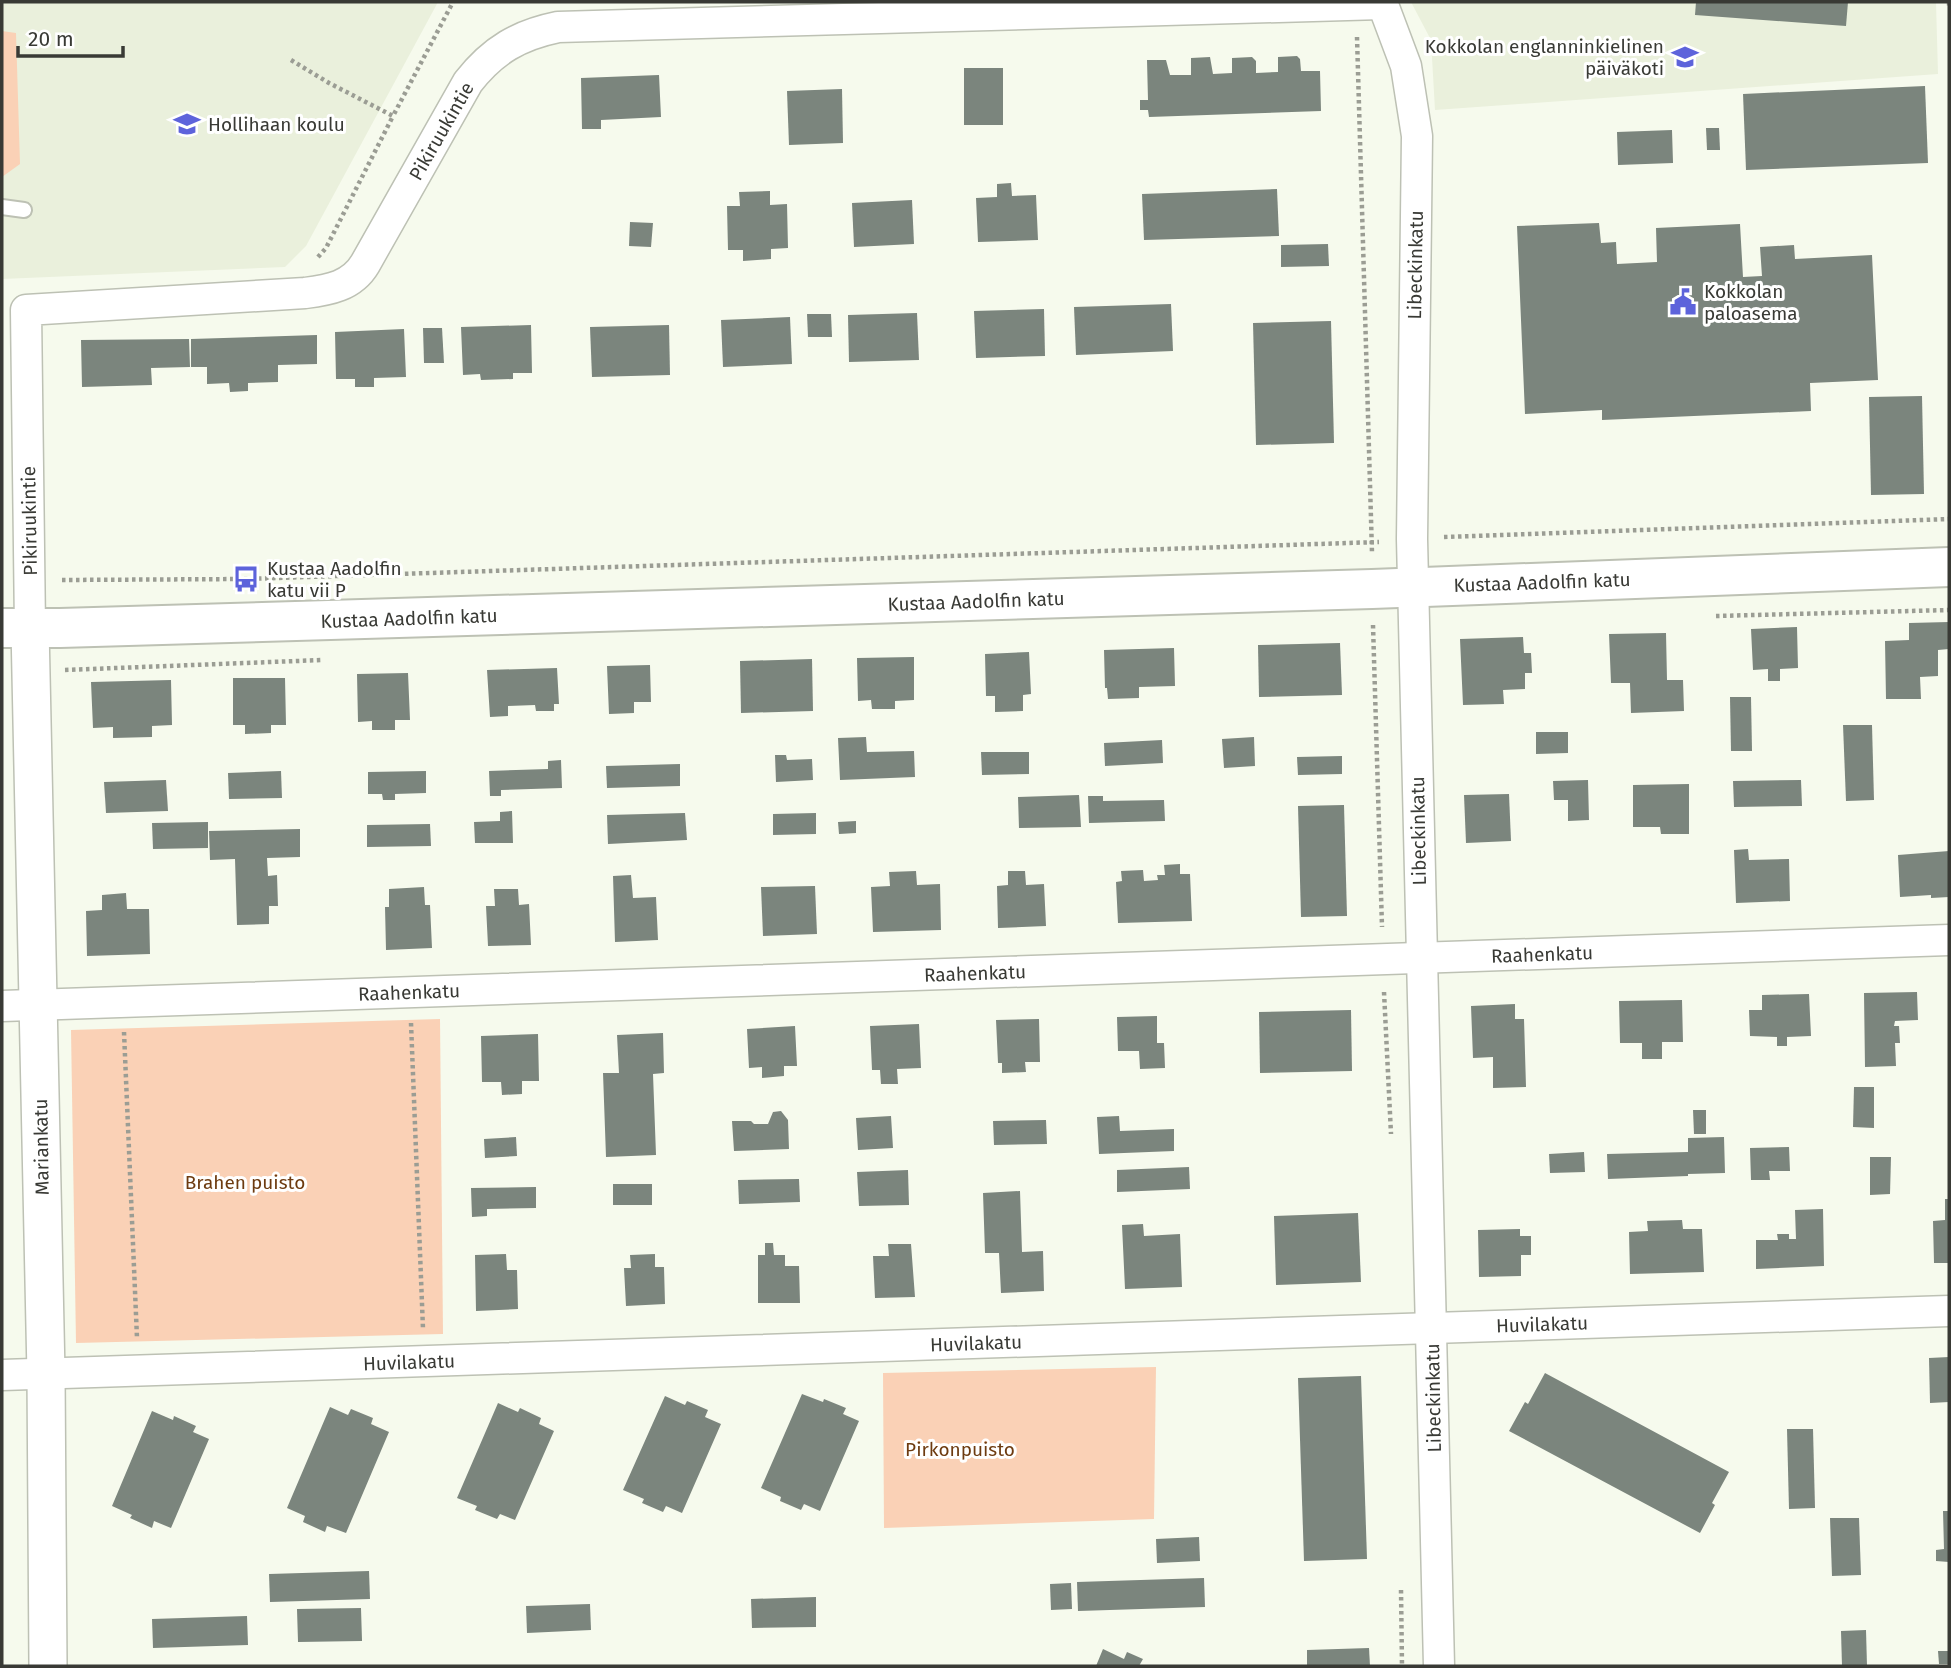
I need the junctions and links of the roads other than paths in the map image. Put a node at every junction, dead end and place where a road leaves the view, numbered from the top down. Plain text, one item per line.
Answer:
1 (1373, 4) edge
2 (2, 207) edge
3 (24, 210) dead end
4 (1949, 567) edge
5 (1414, 587) junction
6 (16, 628) edge
7 (1949, 940) edge
8 (1421, 958) junction
9 (39, 1004) junction
10 (2, 1006) edge
11 (1949, 1311) edge
12 (1431, 1328) junction
13 (46, 1374) junction
14 (2, 1375) edge
15 (48, 1666) edge
16 (1439, 1666) edge

1 - 5 street, Libeckinkatu
1 - 6 street, Pikiruukintie
2 - 3 lane
4 - 5 main road, Kustaa Aadolfin katu
5 - 6 main road, Kustaa Aadolfin katu
5 - 8 street, Libeckinkatu
6 - 9 street, Mariankatu
7 - 8 street, Raahenkatu
8 - 9 street, Raahenkatu
8 - 12 street, Libeckinkatu
9 - 10 street, Raahenkatu
9 - 13 street, Mariankatu
11 - 12 street, Huvilakatu
12 - 13 street, Huvilakatu
12 - 16 street, Libeckinkatu
13 - 14 street, Huvilakatu
13 - 15 street, Mariankatu

